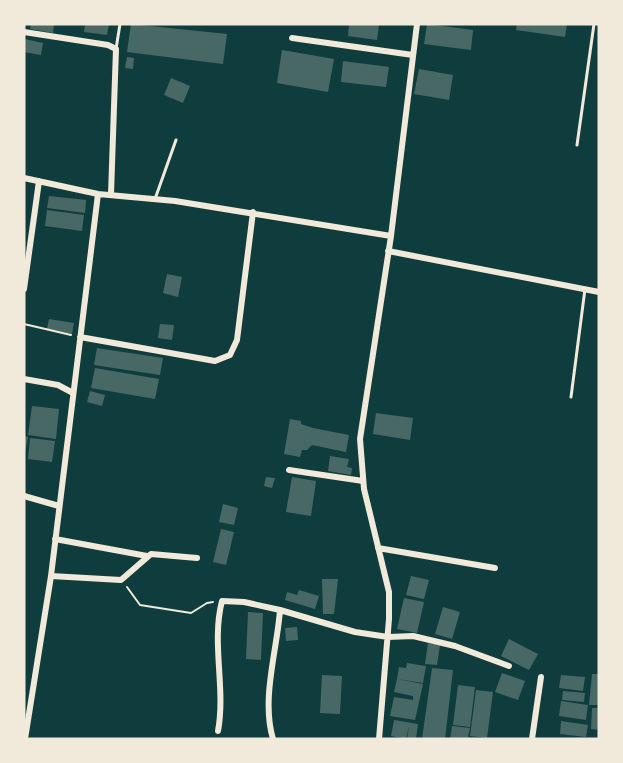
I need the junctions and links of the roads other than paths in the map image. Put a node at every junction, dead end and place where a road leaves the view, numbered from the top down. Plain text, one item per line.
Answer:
1 (120, 24) edge
2 (417, 24) edge
3 (594, 24) edge
4 (24, 32) edge
5 (292, 38) dead end
6 (116, 49) junction
7 (413, 55) junction
8 (176, 140) dead end
9 (577, 145) dead end
10 (24, 178) edge
11 (39, 181) junction
12 (98, 194) junction
13 (111, 194) junction
14 (155, 199) junction
15 (254, 212) junction
16 (391, 236) junction
17 (388, 251) junction
18 (24, 289) edge
19 (585, 289) junction
20 (599, 292) edge
21 (80, 337) junction
22 (24, 379) edge
23 (73, 393) junction
24 (571, 397) dead end
25 (289, 471) dead end
26 (363, 481) junction
27 (24, 496) edge
28 (59, 506) junction
29 (55, 538) junction
30 (378, 548) junction
31 (147, 556) junction
32 (197, 558) dead end
33 (495, 568) dead end
34 (51, 576) junction
35 (280, 610) junction
36 (388, 637) junction
37 (508, 666) dead end
38 (541, 677) dead end
39 (218, 731) dead end
40 (25, 739) edge
41 (273, 739) edge
42 (379, 739) edge
43 (532, 739) edge

1 - 6 lane
2 - 7 street
3 - 9 lane
4 - 6 street
5 - 7 street
6 - 13 street
7 - 16 street
8 - 14 lane
10 - 11 street
11 - 12 street
11 - 18 street
12 - 13 street
12 - 21 street
13 - 14 street
14 - 15 street
15 - 16 street
15 - 21 street
16 - 17 street
17 - 19 street
17 - 26 street
19 - 20 street
19 - 24 lane
21 - 23 street
22 - 23 street
23 - 28 street
25 - 26 street
26 - 30 street
27 - 28 street
28 - 29 street
29 - 31 street
29 - 34 street
30 - 33 street
30 - 36 street
31 - 32 street
31 - 34 street
34 - 40 street
35 - 36 street
35 - 39 street
35 - 41 street
36 - 37 street
36 - 42 street
38 - 43 street

